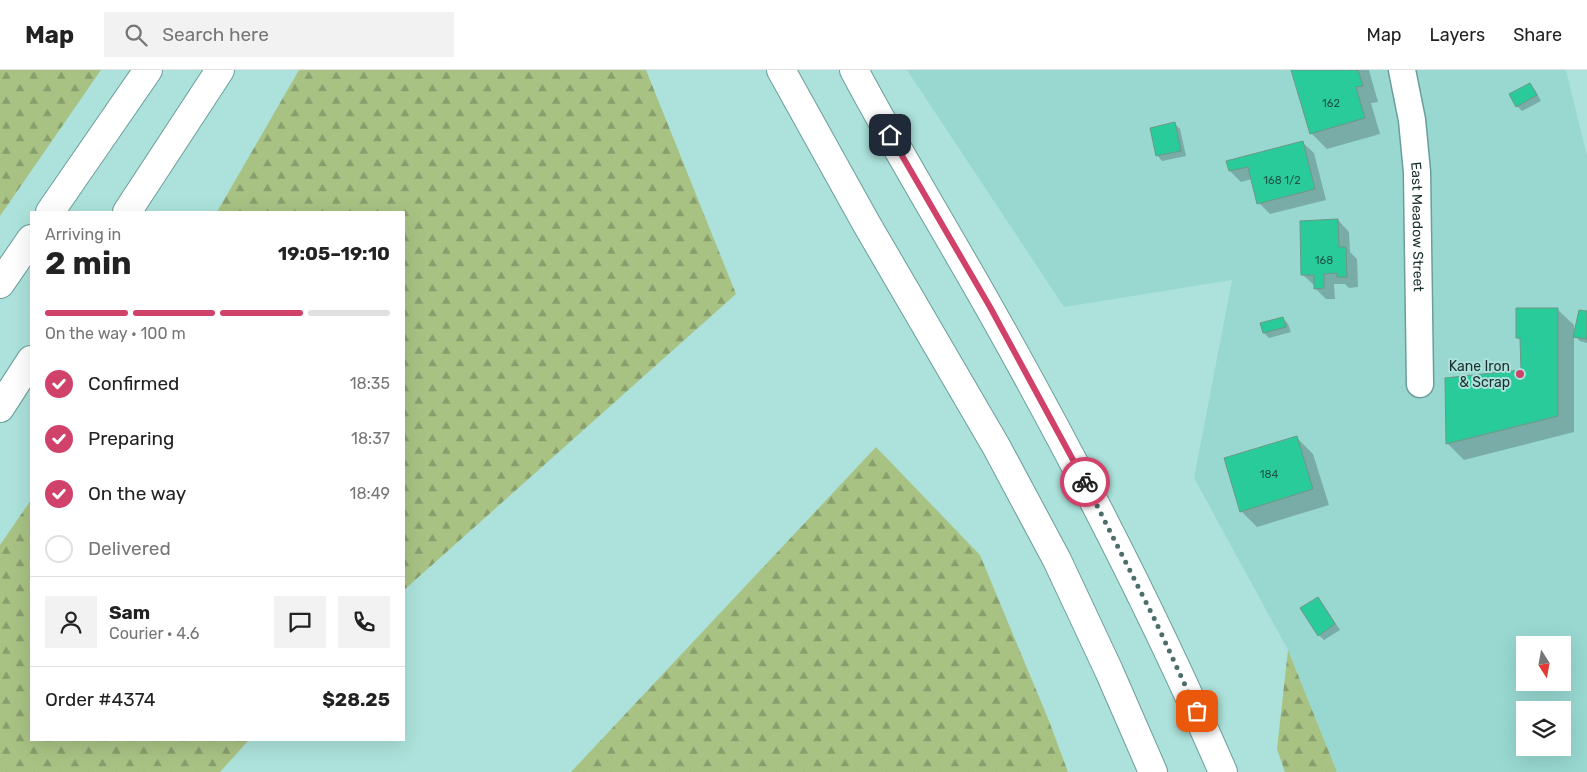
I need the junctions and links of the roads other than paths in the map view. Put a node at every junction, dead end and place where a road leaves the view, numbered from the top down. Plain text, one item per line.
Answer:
1 (148, 70) edge
2 (220, 70) edge
3 (781, 70) edge
4 (854, 70) edge
5 (1402, 70) edge
6 (51, 211) edge
7 (128, 211) edge
8 (30, 240) edge
9 (0, 284) edge
10 (30, 362) edge
11 (1420, 384) dead end
12 (0, 408) edge
13 (1153, 772) edge
14 (1223, 772) edge

1 - 6 highway
2 - 7 highway
3 - 13 highway
4 - 14 highway
5 - 11 street, East Meadow Street
8 - 9 highway
10 - 12 highway

